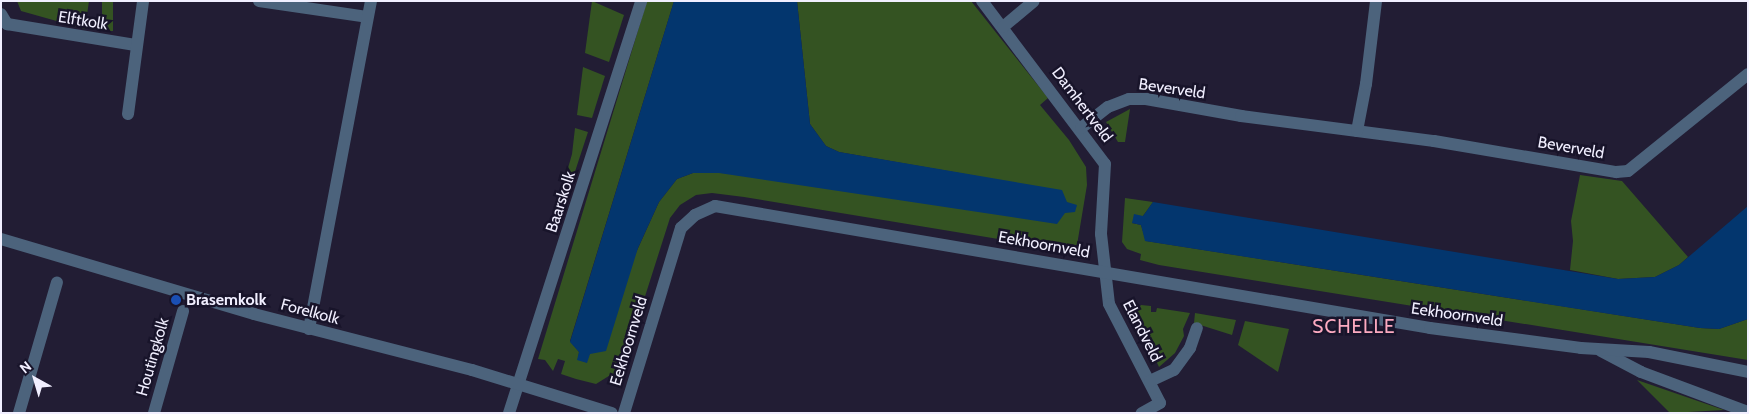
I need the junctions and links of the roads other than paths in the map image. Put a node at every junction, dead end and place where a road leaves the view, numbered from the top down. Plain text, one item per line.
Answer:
1 (143, 1) edge
2 (259, 1) edge
3 (371, 1) edge
4 (641, 1) edge
5 (982, 1) edge
6 (1034, 1) edge
7 (1376, 1) edge
8 (1, 14) edge
9 (367, 17) junction
10 (1003, 27) junction
11 (136, 46) junction
12 (1748, 74) edge
13 (128, 114) dead end
14 (1081, 128) junction
15 (1357, 131) junction
16 (1, 239) edge
17 (1104, 272) junction
18 (57, 282) dead end
19 (183, 311) dead end
20 (1197, 328) dead end
21 (309, 329) junction
22 (1599, 349) junction
23 (1748, 372) edge
24 (1150, 381) junction
25 (518, 385) junction
26 (1747, 409) edge
27 (18, 413) edge
28 (154, 413) edge
29 (509, 413) edge
30 (612, 413) edge
31 (624, 413) edge
32 (1142, 413) edge

1 - 11 street
2 - 9 street
3 - 9 street
4 - 25 street, Baarskolk
5 - 10 street, Damhertveld
6 - 10 street
7 - 15 street
8 - 11 street, Elftkolk
9 - 21 street
10 - 14 street, Damhertveld
11 - 13 street
12 - 15 street, Beverveld
14 - 15 street, Beverveld
14 - 17 street, Damhertveld
16 - 21 street, Forelkolk
17 - 22 street, Eekhoornveld
17 - 24 street, Elandveld
17 - 31 street, Eekhoornveld
18 - 27 street
19 - 28 street, Houtingkolk
20 - 24 street
21 - 25 street, Forelkolk
22 - 23 street, Eekhoornveld
22 - 26 street, Eekhoornveld
24 - 32 street, Elandveld
25 - 29 street, Baarskolk
25 - 30 street, Forelkolk

